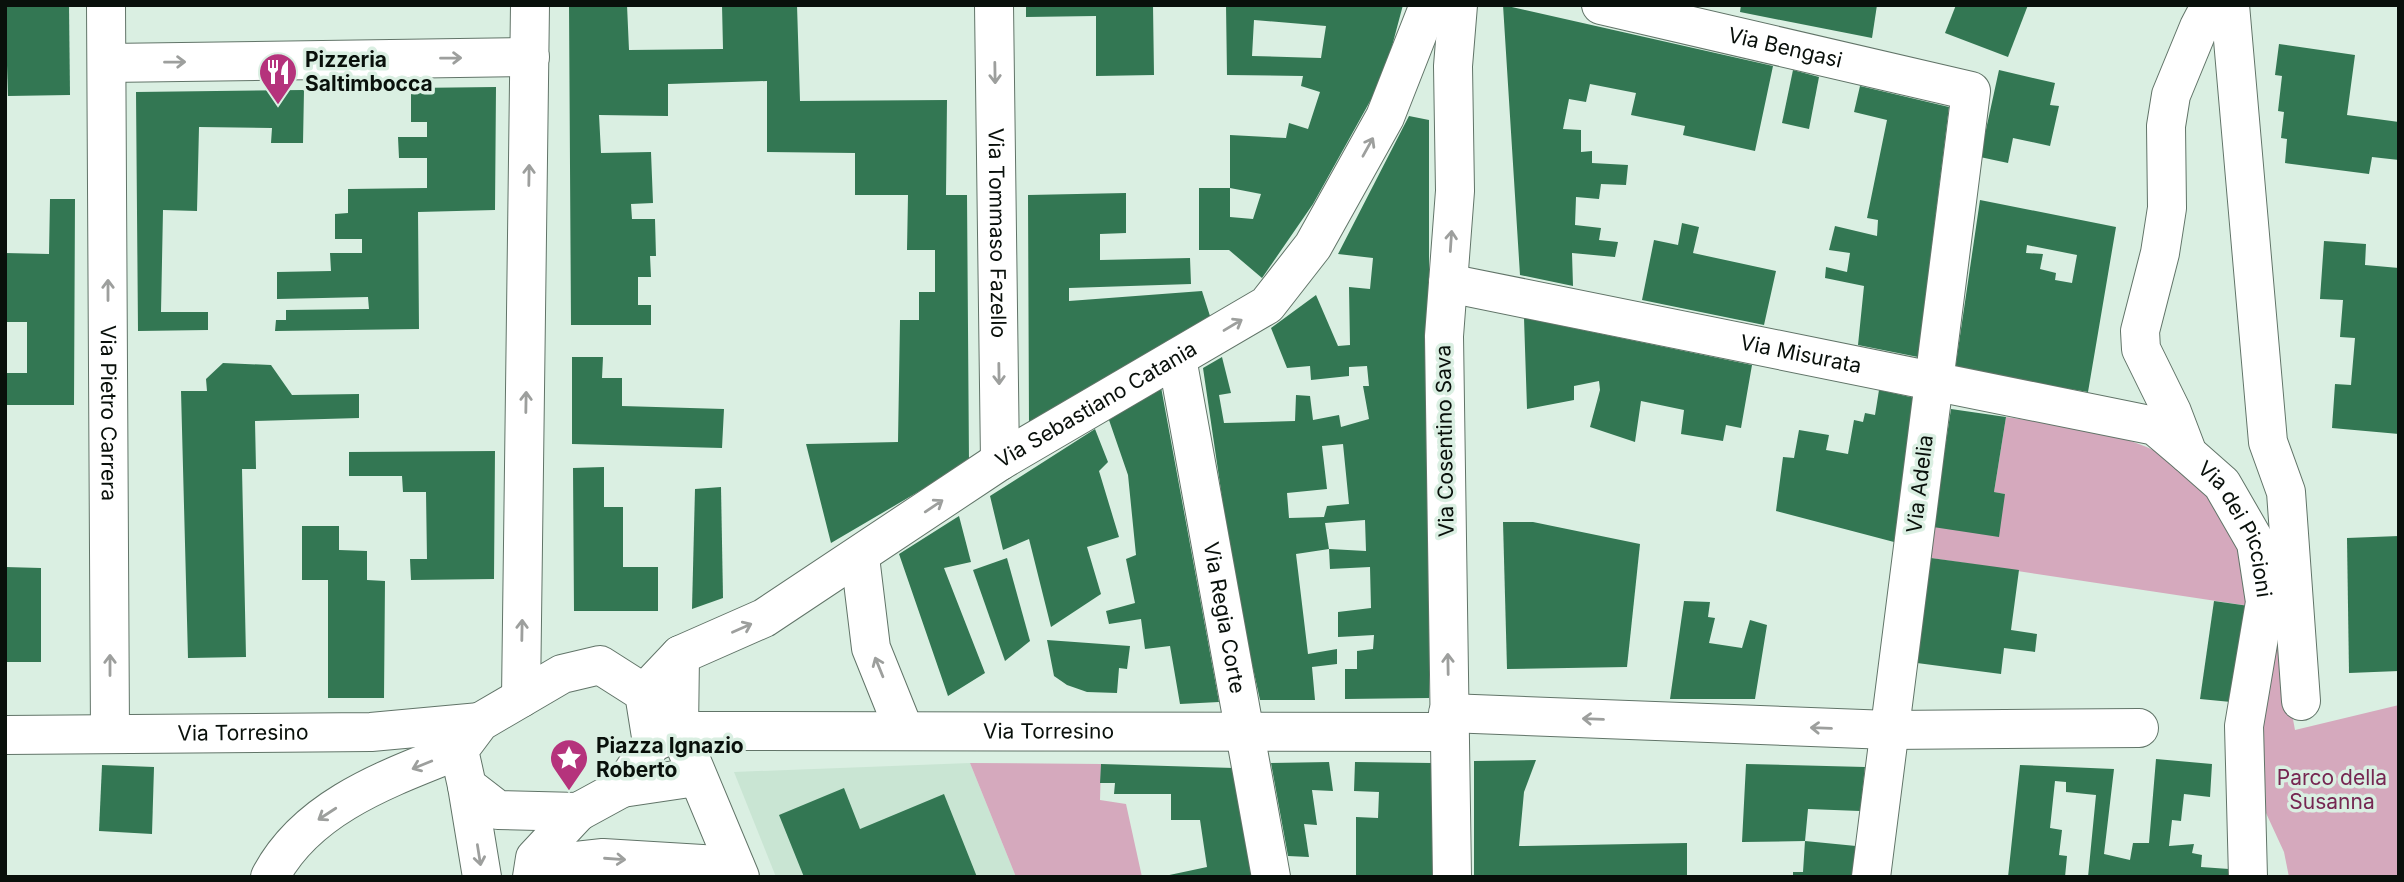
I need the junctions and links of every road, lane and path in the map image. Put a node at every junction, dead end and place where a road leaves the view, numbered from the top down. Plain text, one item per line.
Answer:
1 (106, 5) edge
2 (530, 5) edge
3 (993, 5) edge
4 (1429, 5) edge
5 (1458, 5) edge
6 (1601, 5) edge
7 (2215, 6) edge
8 (530, 57) junction
9 (107, 78) junction
10 (1971, 91) joint
11 (1448, 283) junction
12 (1177, 358) junction
13 (1933, 381) junction
14 (2188, 454) junction
15 (1000, 461) junction
16 (860, 557) junction
17 (680, 655) junction
18 (644, 693) junction
19 (521, 698) junction
20 (2301, 701) dead end
21 (1448, 723) junction
22 (2139, 728) dead end
23 (904, 730) junction
24 (1889, 730) junction
25 (110, 733) junction
26 (1245, 734) junction
27 (5, 735) edge
28 (666, 737) junction
29 (469, 752) junction
30 (696, 777) junction
31 (622, 788) junction
32 (578, 811) junction
33 (738, 871) edge
34 (270, 877) edge
35 (482, 877) edge
36 (532, 877) edge
37 (552, 877) edge
38 (1271, 877) edge
39 (1452, 877) edge
40 (1871, 877) edge
41 (2248, 877) edge

1 - 9 street, Via Pietro Carrera
2 - 8 street
3 -> 15 street, Via Tommaso Fazello
12 -> 4 street, Via Sebastiano Catania
11 -> 5 street, Via Cosentino Sava
6 - 10 street, Via Bengasi
7 - 14 street, Via dei Piccioni
7 - 20 street, Via dei Piccioni
9 -> 8 street
19 -> 8 street
25 -> 9 street, Via Pietro Carrera
10 - 13 street, Via Adelia
11 - 13 street, Via Misurata
21 -> 11 street, Via Cosentino Sava
12 - 15 street, Via Sebastiano Catania
12 - 26 street, Via Regia Corte
13 - 14 street, Via Misurata
13 - 24 street, Via Adelia
14 - 41 street, Via dei Piccioni
16 -> 15 street, Via Sebastiano Catania
17 -> 16 street, Via Sebastiano Catania
23 -> 16 street
17 - 18 street, Via Sebastiano Catania
17 - 28 street
18 - 19 street
18 - 28 street
19 - 29 street
24 -> 21 street, Via Torresino
21 - 26 street, Via Torresino
21 - 39 street, Via Cosentino Sava
22 - 24 street, Via Torresino
23 - 26 street, Via Torresino
23 - 28 street, Via Torresino
24 - 40 street, Via Adelia
25 - 27 street, Via Torresino
25 - 29 street, Via Torresino
26 - 38 street, Via Regia Corte
28 - 30 street
28 - 31 street
29 - 32 street
29 -> 34 street
29 -> 35 street
30 - 31 street
30 - 33 street
31 - 32 street
32 - 36 street
37 -> 33 street

